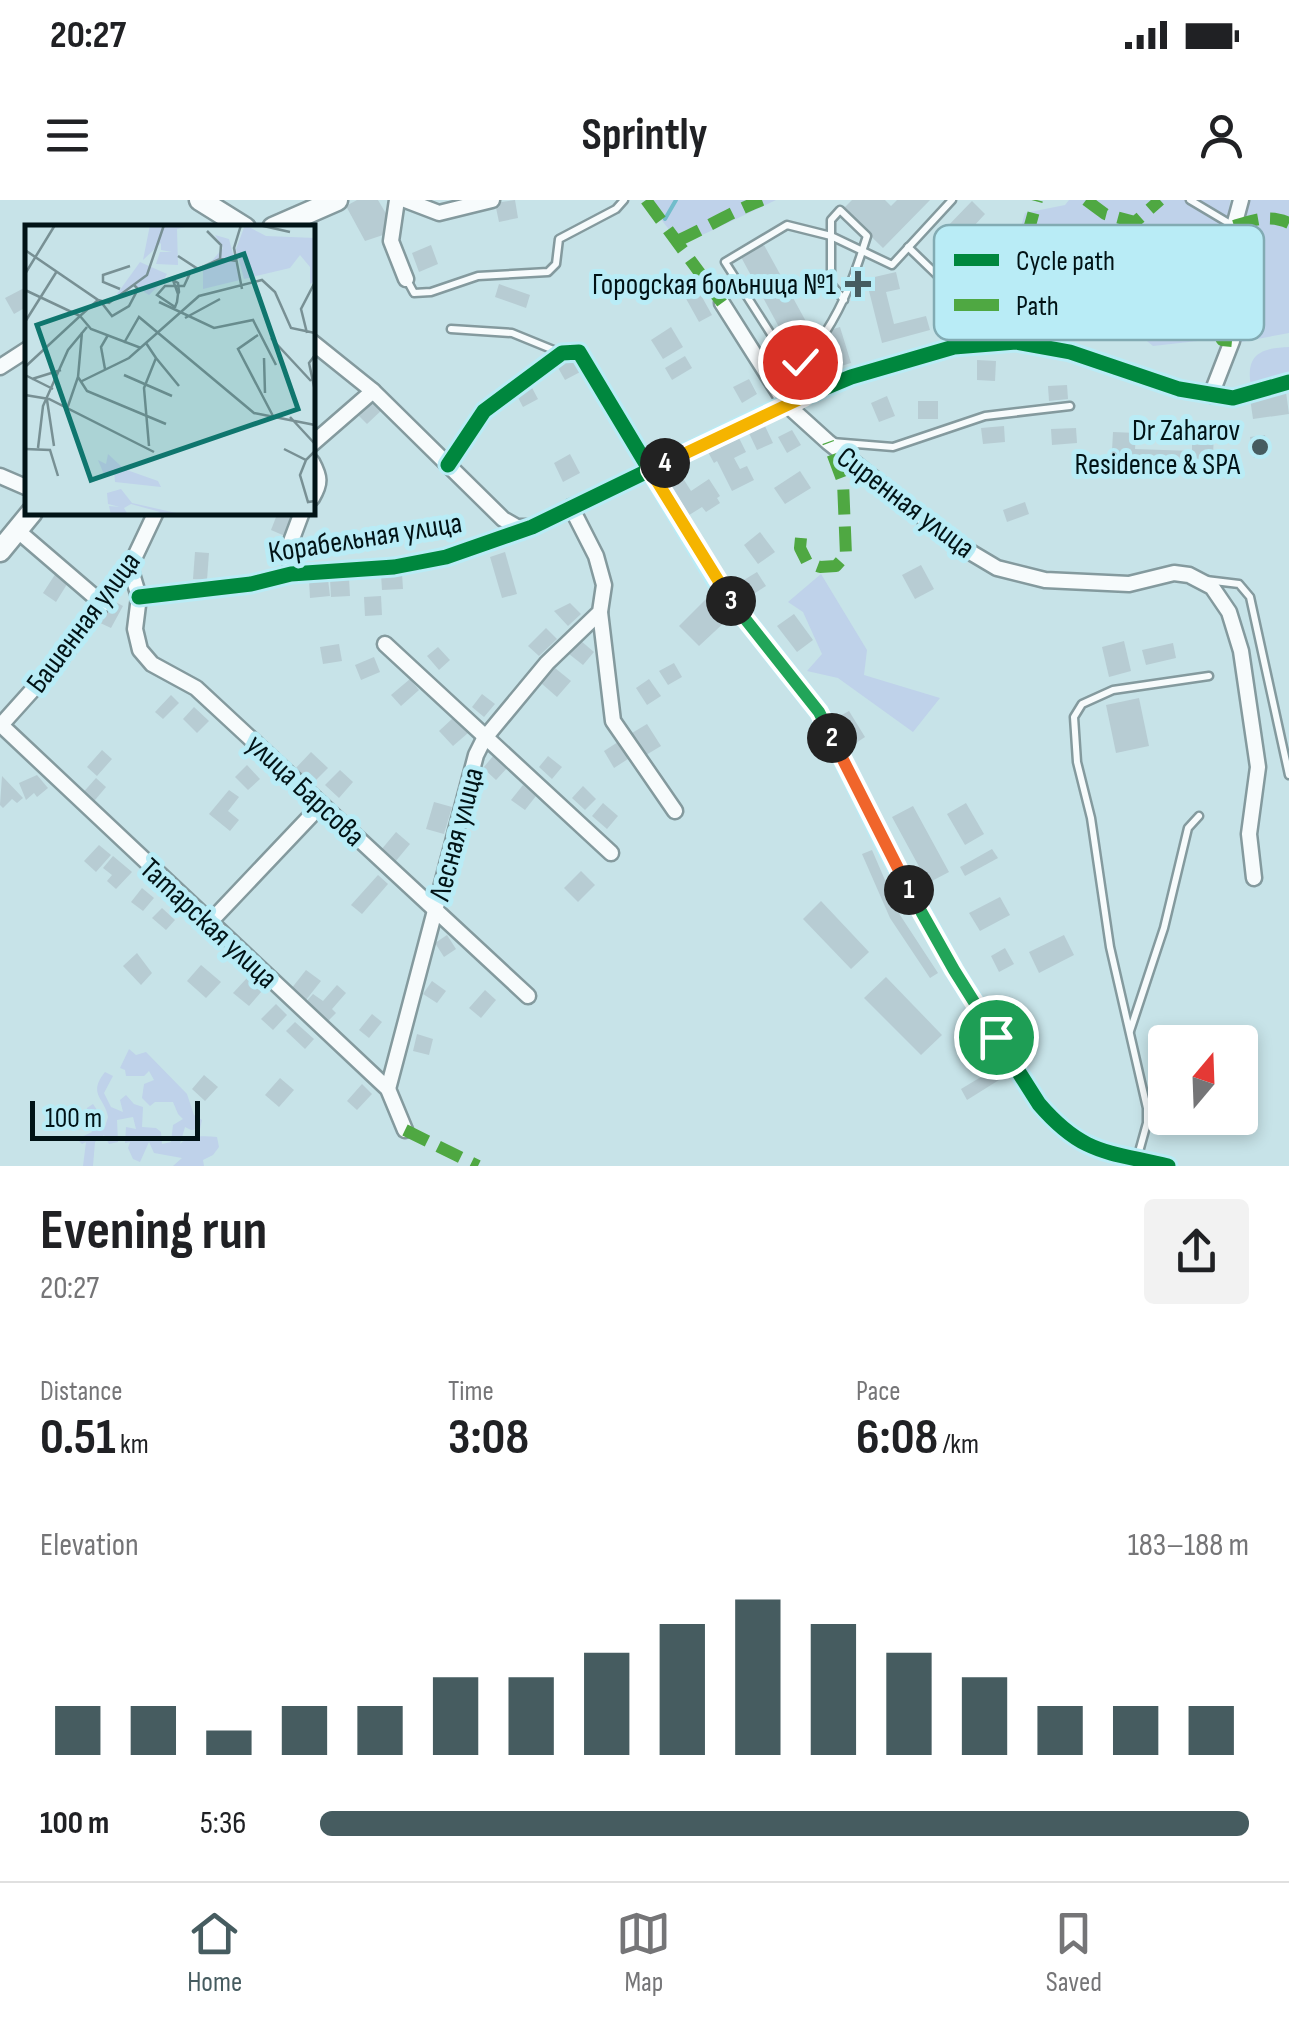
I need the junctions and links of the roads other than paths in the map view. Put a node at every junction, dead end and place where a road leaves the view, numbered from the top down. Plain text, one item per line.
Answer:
1 (200, 200) edge
2 (337, 200) edge
3 (397, 200) edge
4 (406, 200) edge
5 (492, 200) edge
6 (624, 200) edge
7 (952, 200) edge
8 (1190, 200) edge
9 (1241, 200) edge
10 (240, 225) edge
11 (279, 225) edge
12 (1232, 225) edge
13 (1234, 225) edge
14 (831, 236) junction
15 (908, 248) junction
16 (862, 252) junction
17 (934, 273) edge
18 (406, 279) joint
19 (844, 300) junction
20 (722, 303) dead end
21 (451, 329) dead end
22 (1232, 340) edge
23 (315, 344) edge
24 (25, 351) edge
25 (562, 353) junction
26 (800, 362) junction
27 (0, 367) edge
28 (1289, 382) edge
29 (373, 391) junction
30 (1211, 395) junction
31 (804, 397) junction
32 (786, 404) junction
33 (1070, 406) dead end
34 (315, 441) edge
35 (828, 442) junction
36 (448, 465) junction
37 (315, 466) edge
38 (650, 470) junction
39 (0, 476) edge
40 (25, 487) edge
41 (315, 493) edge
42 (570, 507) junction
43 (30, 515) edge
44 (155, 515) edge
45 (301, 515) edge
46 (532, 527) junction
47 (18, 531) junction
48 (0, 551) edge
49 (130, 567) junction
50 (291, 574) junction
51 (1200, 580) junction
52 (139, 597) junction
53 (102, 604) junction
54 (600, 612) junction
55 (385, 644) dead end
56 (1209, 676) dead end
57 (1, 725) edge
58 (484, 738) junction
59 (1289, 775) edge
60 (321, 805) junction
61 (675, 811) dead end
62 (1199, 816) dead end
63 (612, 853) dead end
64 (1254, 878) dead end
65 (436, 910) junction
66 (211, 922) junction
67 (528, 996) dead end
68 (1130, 1033) junction
69 (388, 1089) junction
70 (405, 1130) dead end
71 (1137, 1160) junction
72 (1168, 1166) edge

1 - 10 main road
2 - 11 main road
3 - 18 street
4 - 5 street
6 - 18 lane
7 - 15 lane
8 - 12 lane
9 - 13 street
14 - 16 lane
14 - 16 lane
14 - 19 lane
14 - 26 lane
15 - 16 lane
15 - 17 lane
16 - 19 lane
19 - 26 lane
20 - 32 street, Сиренная улица
21 - 25 lane
22 - 30 street
23 - 29 street
24 - 27 street
25 - 36 street
25 - 38 street
26 - 31 lane
28 - 30 street
29 - 34 street
29 - 36 street
30 - 31 street, Корабельная улица
31 - 32 street, Корабельная улица
32 - 35 street, Сиренная улица
32 - 38 street, Корабельная улица
33 - 35 lane
35 - 51 street, Сиренная улица
36 - 46 street
37 - 41 street
38 - 42 street, Корабельная улица
38 - 71 street
39 - 40 street
42 - 46 street, Корабельная улица
42 - 54 street
43 - 47 main road
44 - 49 street, Башенная улица
45 - 50 street
46 - 50 street, Корабельная улица
47 - 48 main road
47 - 53 street
49 - 52 street, улица Барсова
49 - 53 street, Башенная улица
50 - 52 street, Корабельная улица
51 - 59 lane
51 - 64 street
52 - 60 street, улица Барсова
53 - 57 street, Башенная улица
54 - 58 street, Лесная улица
54 - 61 street
55 - 58 street
56 - 68 lane
57 - 66 street, Татарская улица
58 - 63 street
58 - 65 street, Лесная улица
60 - 65 street, улица Барсова
60 - 66 street
62 - 68 lane
65 - 67 street, улица Барсова
65 - 69 street, Лесная улица
66 - 69 street, Татарская улица
68 - 71 lane
69 - 70 street, Татарская улица
71 - 72 street

